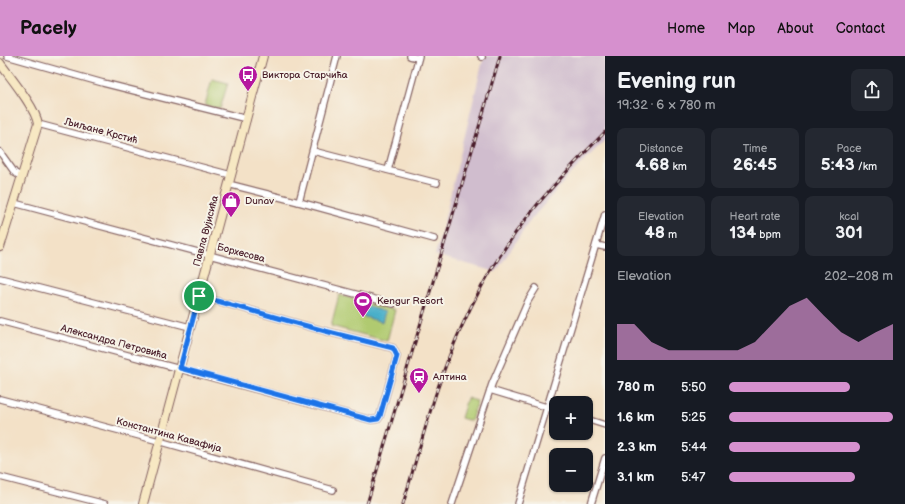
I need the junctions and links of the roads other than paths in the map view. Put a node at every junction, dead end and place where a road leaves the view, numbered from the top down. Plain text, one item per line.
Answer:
1 (7, 56) edge
2 (263, 56) edge
3 (337, 56) edge
4 (410, 56) edge
5 (419, 57) edge
6 (0, 63) edge
7 (247, 119) junction
8 (38, 124) junction
9 (312, 151) junction
10 (0, 152) edge
11 (388, 170) junction
12 (231, 175) junction
13 (22, 177) junction
14 (437, 183) dead end
15 (228, 184) junction
16 (299, 202) junction
17 (14, 203) junction
18 (605, 214) edge
19 (434, 239) dead end
20 (0, 245) edge
21 (596, 245) junction
22 (605, 248) edge
23 (210, 254) junction
24 (0, 278) edge
25 (536, 288) dead end
26 (199, 296) junction
27 (394, 304) dead end
28 (0, 321) edge
29 (190, 327) junction
30 (180, 368) junction
31 (490, 390) junction
32 (0, 399) edge
33 (547, 408) junction
34 (593, 422) edge
35 (605, 425) edge
36 (160, 441) junction
37 (605, 458) edge
38 (0, 477) edge
39 (333, 490) dead end
40 (104, 504) edge
41 (143, 504) edge
42 (452, 504) edge
43 (518, 504) edge
44 (591, 504) edge

1 - 7 street
2 - 7 street, Павла Вујисића
3 - 9 street
4 - 5 street
5 - 11 street
6 - 8 street
7 - 12 street, Павла Вујисића
8 - 12 street, Љиљане Крстић
8 - 13 street
9 - 11 street
9 - 16 street
10 - 13 street
11 - 14 street
12 - 15 street, Павла Вујисића
13 - 17 street
15 - 16 street
15 - 23 street, Павла Вујисића
16 - 19 street
17 - 20 street
17 - 23 street, Борхесова
18 - 21 street
21 - 22 street
21 - 33 street
23 - 26 street, Павла Вујисића
23 - 27 street, Борхесова
24 - 29 street
25 - 31 street
26 - 29 street, Павла Вујисића
26 - 30 street, Александра Петровића
28 - 30 street, Александра Петровића
29 - 30 street, Павла Вујисића
30 - 36 street, Павла Вујисића
31 - 33 street
31 - 42 street
32 - 36 street, Константина Кавафија
33 - 43 street
34 - 35 street
36 - 39 street, Константина Кавафија
36 - 41 street, Павла Вујисића
37 - 44 street
38 - 40 street

